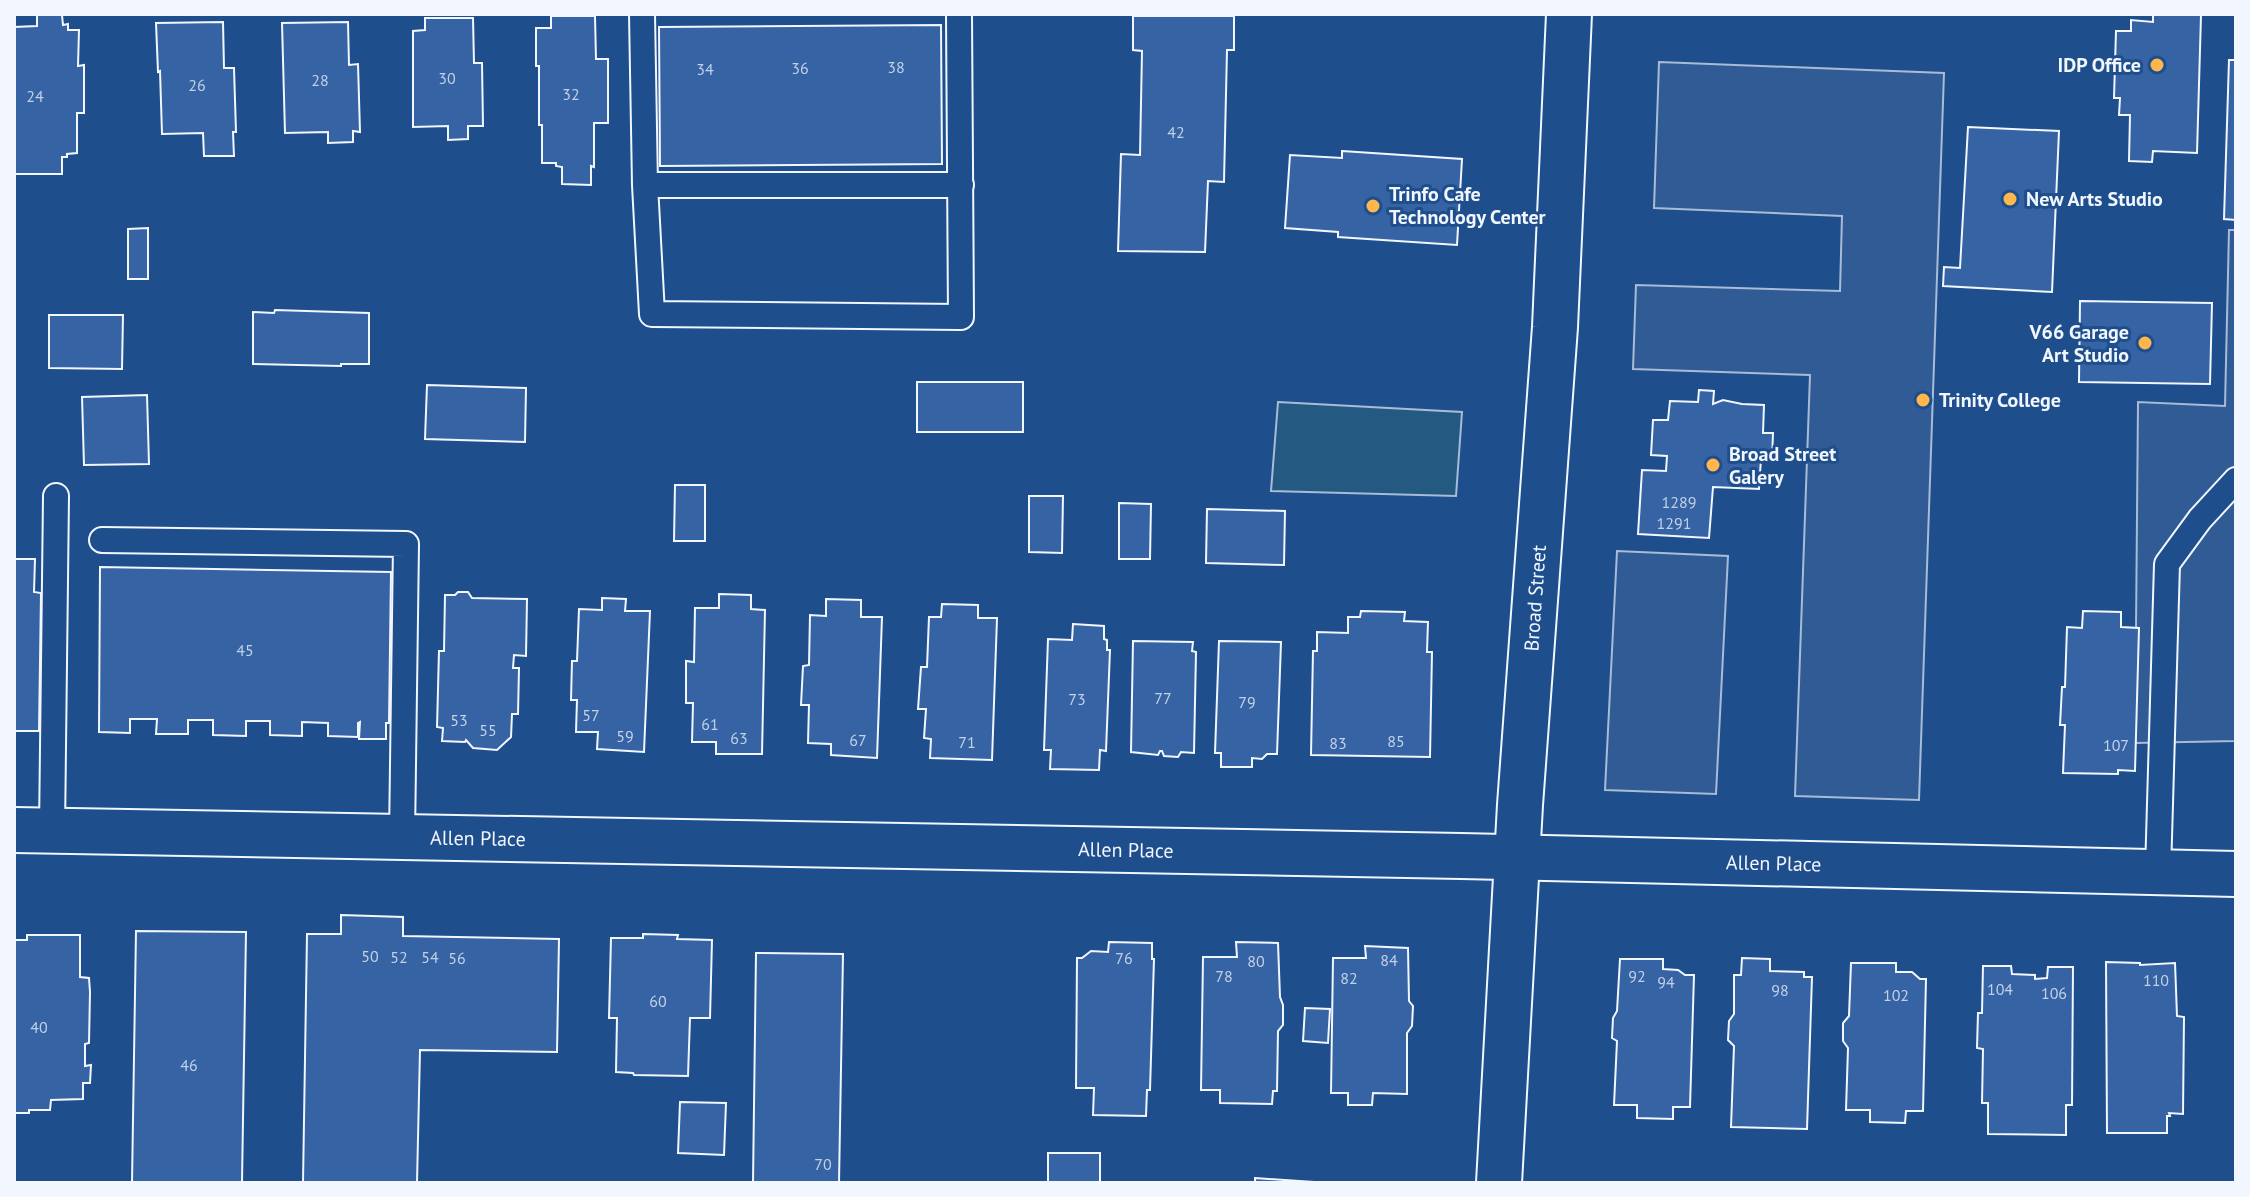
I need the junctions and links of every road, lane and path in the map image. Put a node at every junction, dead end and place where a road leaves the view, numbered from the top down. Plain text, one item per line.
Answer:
1 (642, 14) edge
2 (959, 14) edge
3 (1569, 14) edge
4 (645, 185) junction
5 (961, 185) junction
6 (2236, 480) edge
7 (56, 496) dead end
8 (102, 540) dead end
9 (33, 831) edge
10 (402, 838) junction
11 (1517, 857) junction
12 (2158, 872) junction
13 (2236, 874) edge
14 (1499, 1183) edge

1 - 4 lane
2 - 5 lane
3 - 11 street, Broad Street
4 - 5 lane
4 - 5 lane
6 - 12 lane
7 - 9 lane
8 - 10 lane
9 - 10 street, Allen Place
10 - 11 street, Allen Place
11 - 12 street, Allen Place
11 - 14 street, Broad Street
12 - 13 street, Allen Place

